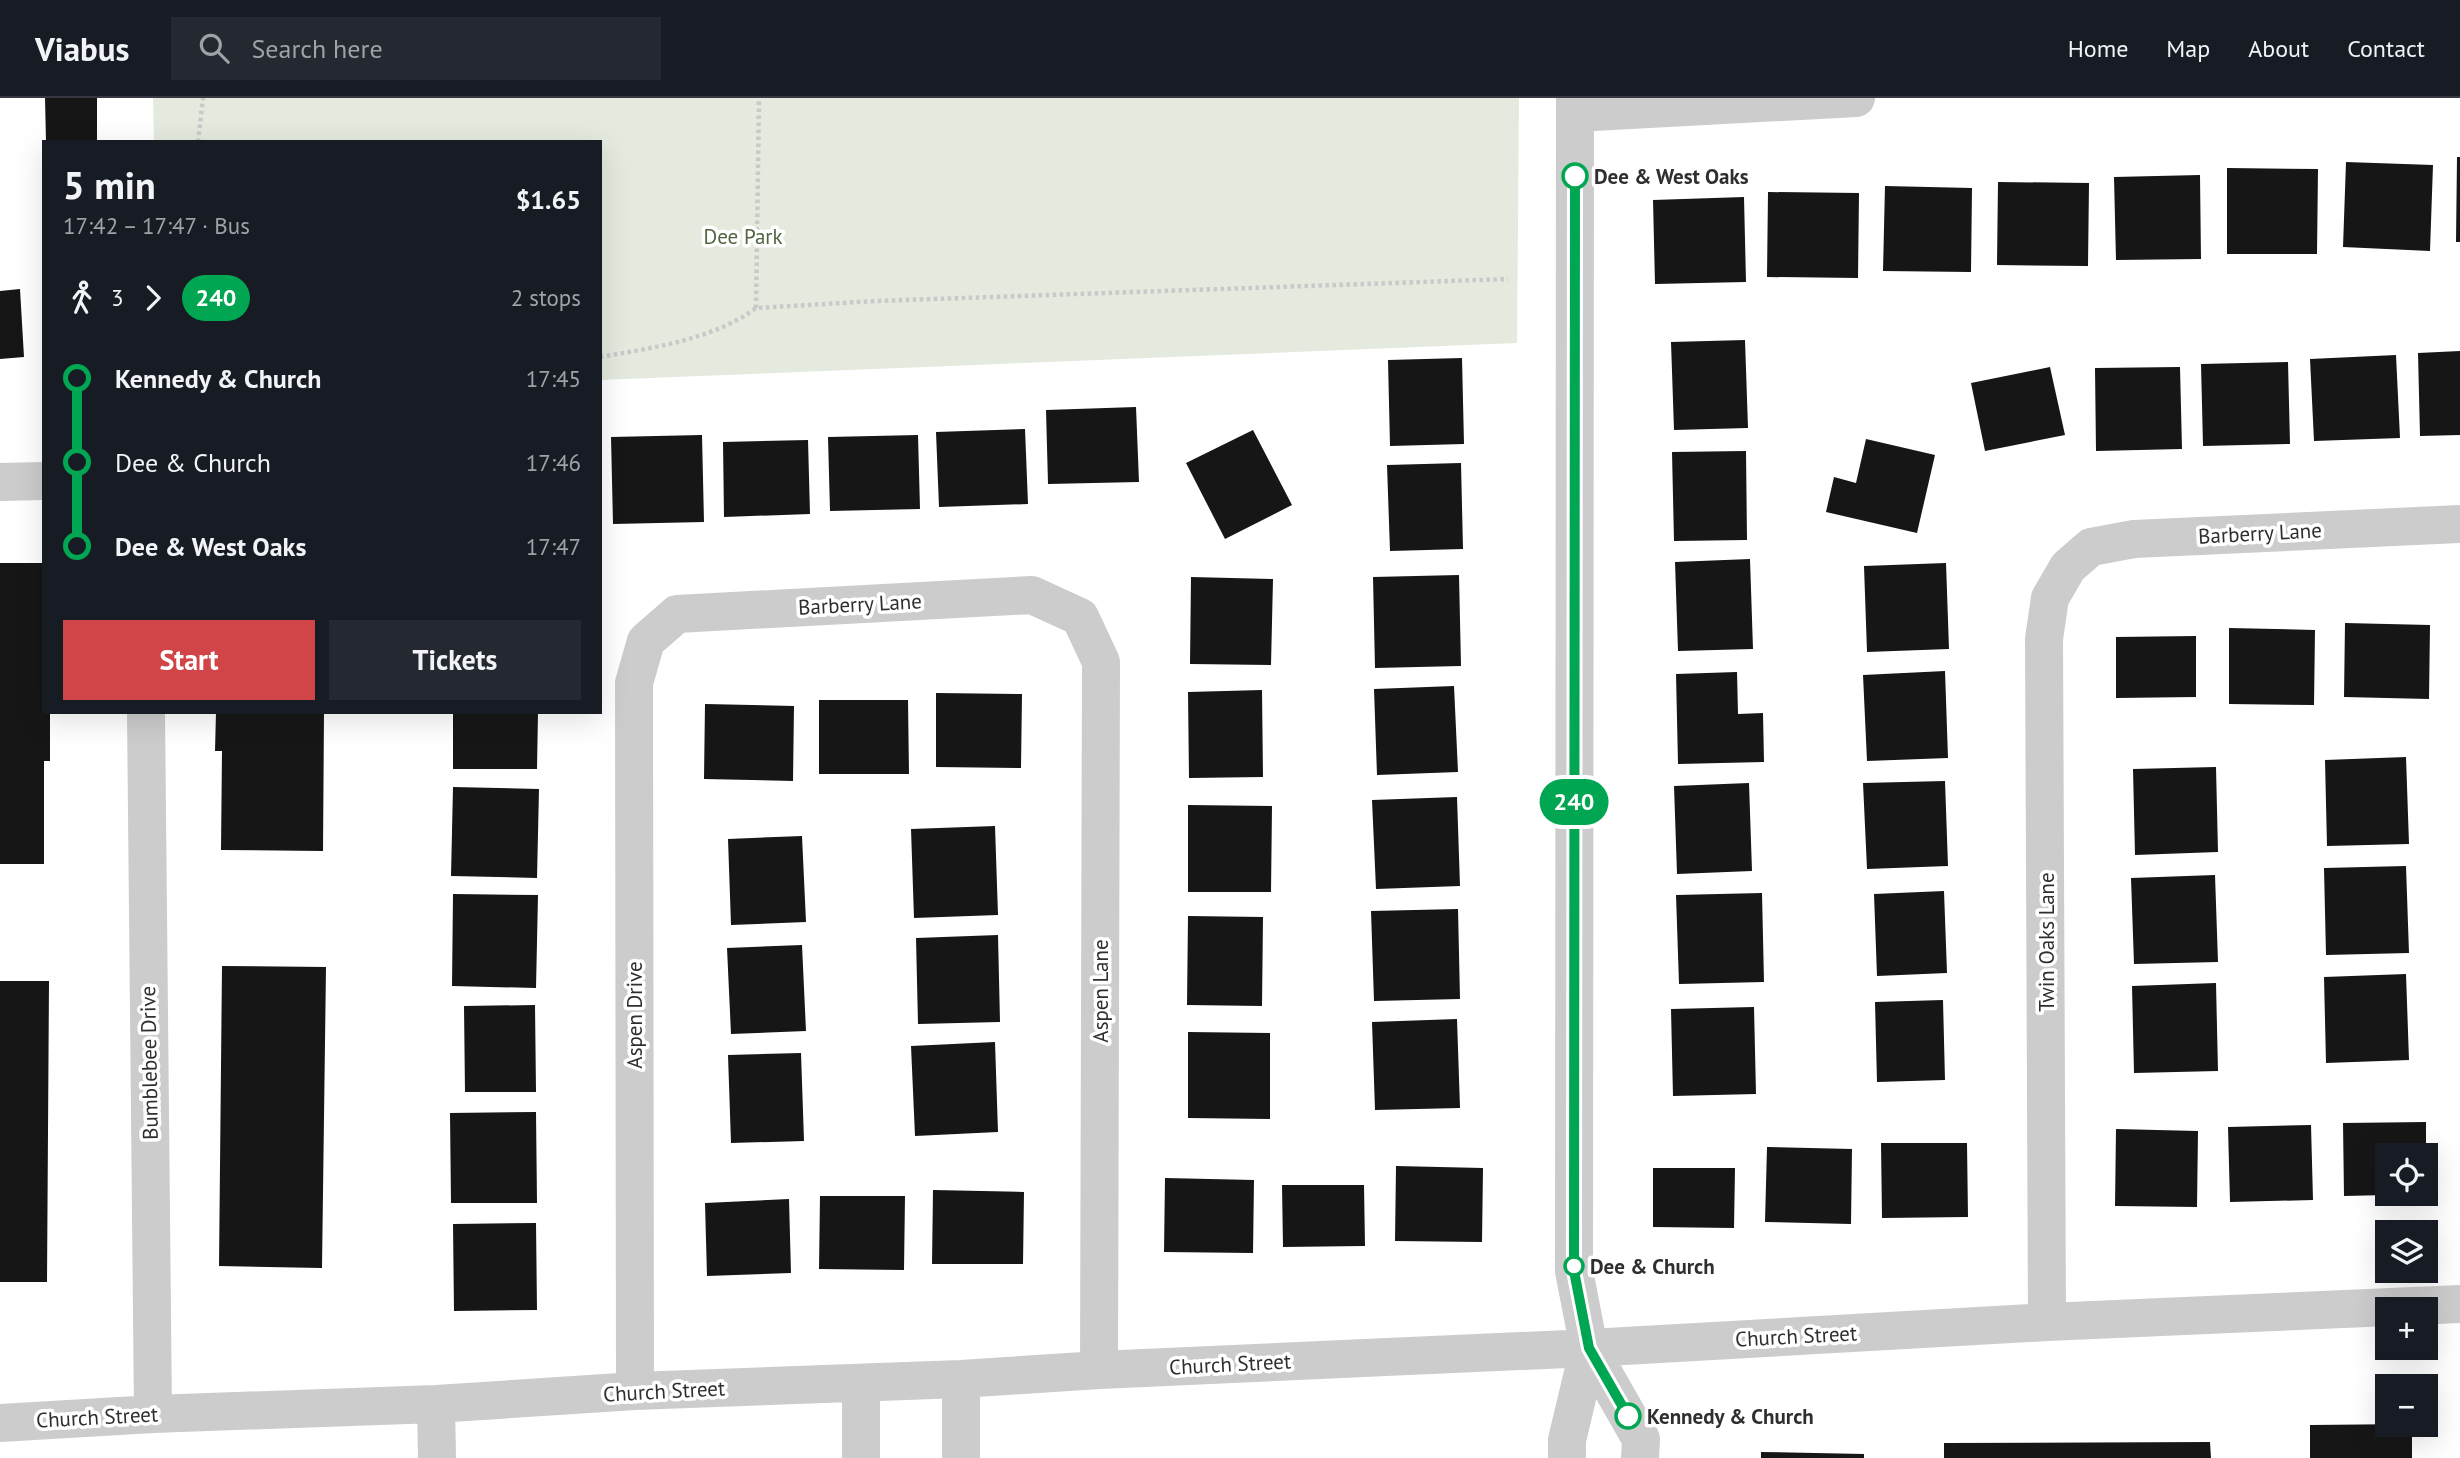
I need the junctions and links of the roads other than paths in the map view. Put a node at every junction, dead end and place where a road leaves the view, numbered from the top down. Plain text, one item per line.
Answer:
1 (1856, 98) edge
2 (1575, 106) edge
3 (42, 481) edge
4 (0, 482) edge
5 (2460, 524) edge
6 (2067, 567) joint
7 (1080, 617) joint
8 (646, 641) joint
9 (146, 714) edge
10 (2460, 1304) edge
11 (2047, 1322) junction
12 (1589, 1348) junction
13 (1099, 1370) junction
14 (961, 1379) junction
15 (861, 1383) junction
16 (635, 1391) junction
17 (436, 1404) junction
18 (153, 1414) junction
19 (0, 1423) edge
20 (437, 1458) edge
21 (862, 1458) edge
22 (961, 1458) edge
23 (1567, 1458) edge
24 (1640, 1458) edge

1 - 2 street
2 - 12 street
3 - 4 street
5 - 6 street, Barberry Lane
6 - 11 street, Twin Oaks Lane
7 - 8 street, Barberry Lane
7 - 13 street, Aspen Lane
8 - 16 street, Aspen Drive
9 - 18 street, Bumblebee Drive
10 - 11 street, Church Street
11 - 12 street, Church Street
12 - 13 street, Church Street
12 - 23 street
12 - 24 street
13 - 14 street, Church Street
14 - 15 street, Church Street
14 - 22 street
15 - 16 street, Church Street
15 - 21 street
16 - 17 street, Church Street
17 - 18 street, Church Street
17 - 20 street
18 - 19 street, Church Street

